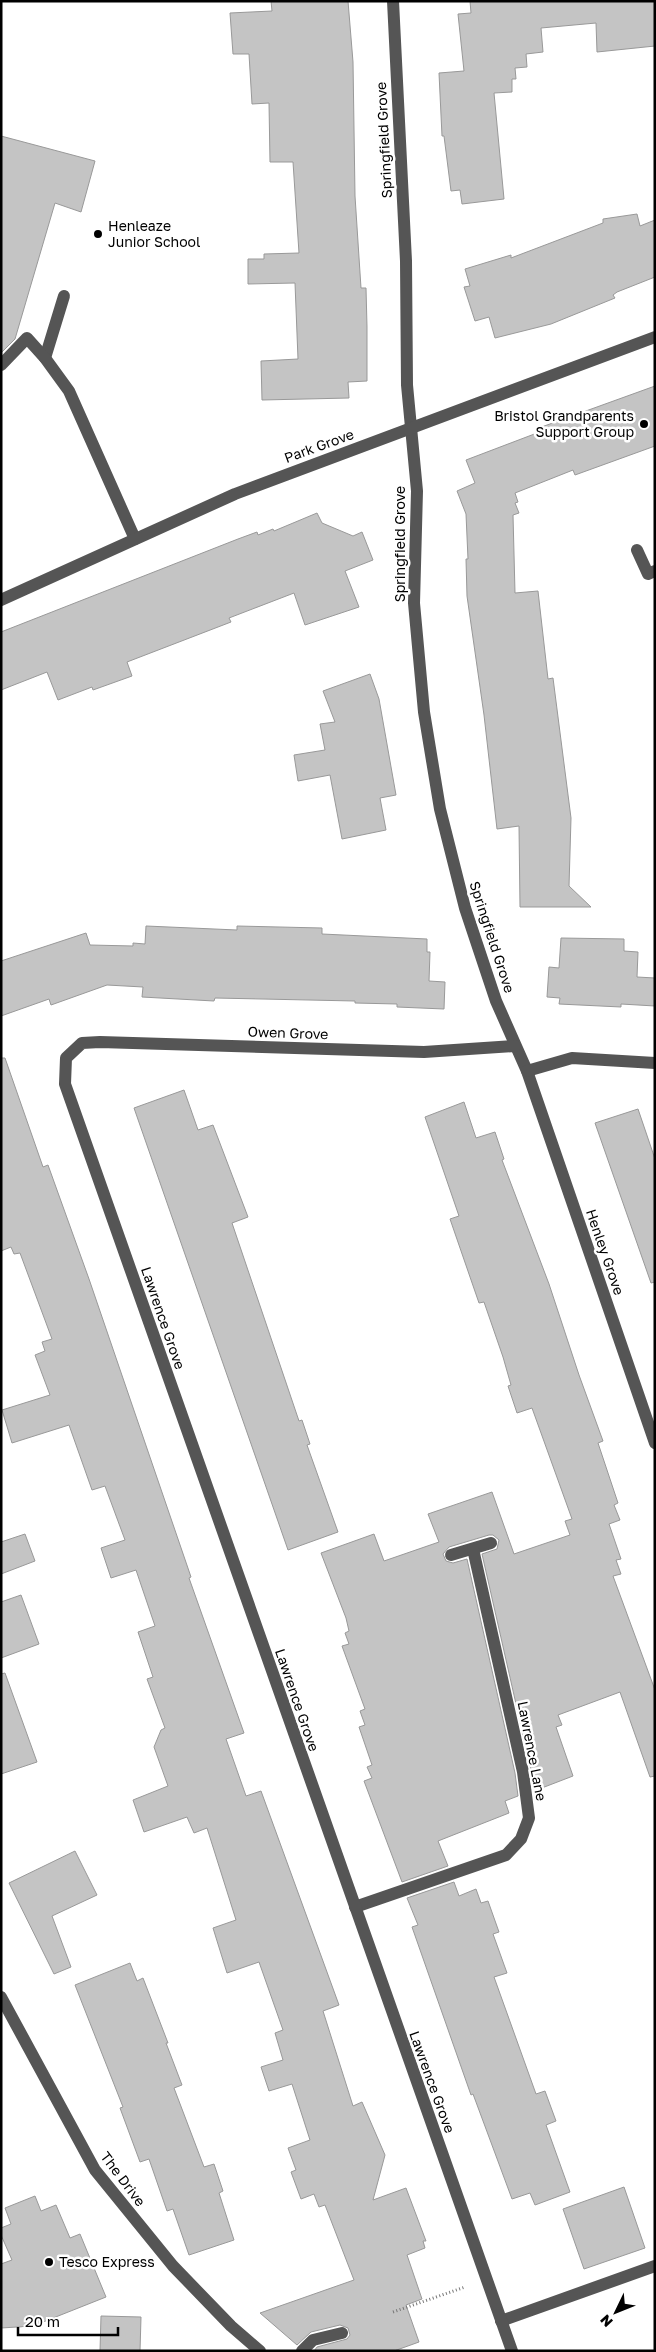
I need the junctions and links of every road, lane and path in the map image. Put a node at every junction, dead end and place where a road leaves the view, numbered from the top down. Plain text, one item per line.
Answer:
1 (393, 1) edge
2 (64, 296) dead end
3 (655, 337) edge
4 (46, 358) junction
5 (1, 365) edge
6 (412, 428) junction
7 (135, 539) junction
8 (637, 550) dead end
9 (655, 571) edge
10 (1, 600) edge
11 (515, 1046) junction
12 (66, 1058) joint
13 (655, 1063) edge
14 (527, 1071) junction
15 (655, 1443) edge
16 (491, 1543) dead end
17 (473, 1549) junction
18 (452, 1555) dead end
19 (354, 1908) junction
20 (1, 1997) edge
21 (655, 2266) edge
22 (486, 2279) junction
23 (393, 2312) dead end
24 (501, 2321) junction
25 (342, 2333) dead end
26 (507, 2350) edge
27 (260, 2351) edge
28 (302, 2351) edge

1 - 6 street, Springfield Grove
2 - 4 street
3 - 6 street, Park Grove
4 - 5 street
4 - 7 street
6 - 7 street, Park Grove
6 - 11 street, Springfield Grove
7 - 10 street, Park Grove
8 - 9 street
11 - 12 street, Owen Grove
11 - 14 street, Springfield Grove
12 - 19 street, Lawrence Grove
13 - 14 street
14 - 15 street, Henley Grove
16 - 17 street
17 - 18 street
17 - 19 street, Lawrence Lane
19 - 22 street, Lawrence Grove
20 - 27 street, The Drive
21 - 24 street
22 - 23 path
22 - 24 street, Lawrence Grove
24 - 26 street, Lawrence Grove
25 - 28 street

